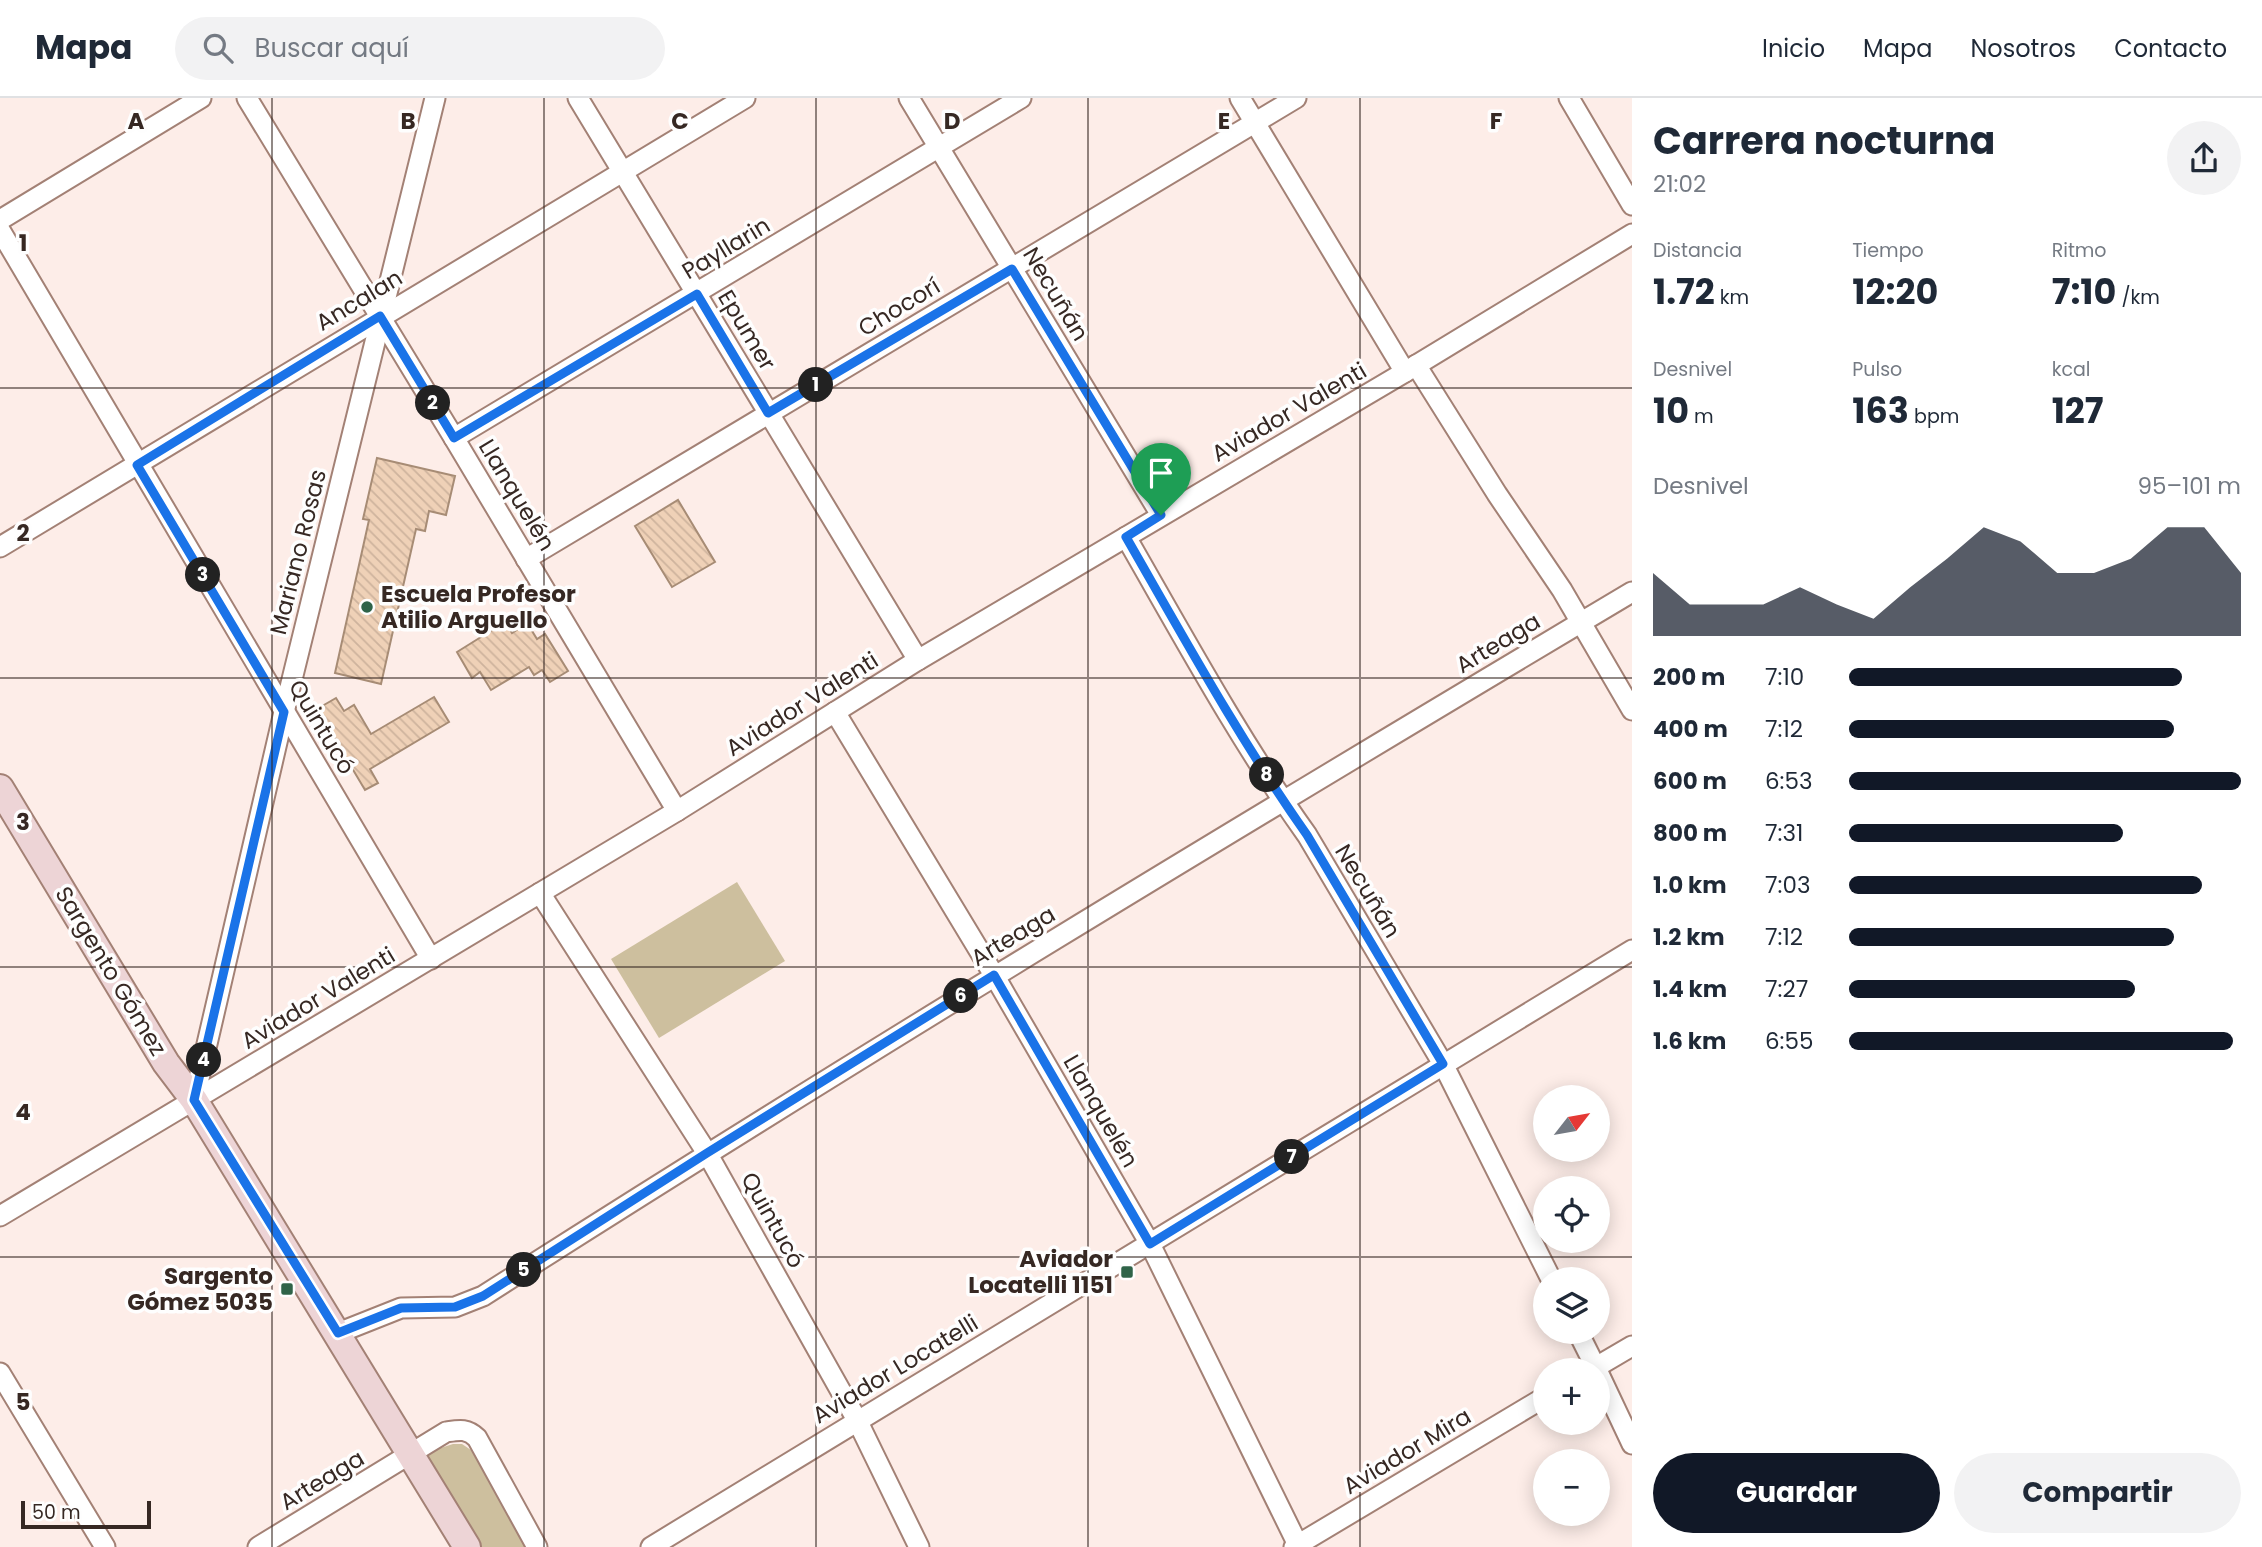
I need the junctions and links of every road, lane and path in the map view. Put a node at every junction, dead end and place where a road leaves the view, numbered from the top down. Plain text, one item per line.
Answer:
1 (201, 98) edge
2 (247, 98) edge
3 (435, 98) edge
4 (578, 98) edge
5 (745, 98) edge
6 (909, 98) edge
7 (1021, 98) edge
8 (1240, 98) edge
9 (1296, 98) edge
10 (1569, 98) edge
11 (1255, 123) junction
12 (938, 148) junction
13 (621, 172) junction
14 (1632, 205) edge
15 (0, 220) edge
16 (0, 230) edge
17 (1632, 234) edge
18 (1012, 269) junction
19 (697, 294) junction
20 (380, 316) junction
21 (1410, 369) junction
22 (768, 413) junction
23 (454, 438) junction
24 (137, 465) junction
25 (1161, 515) junction
26 (1126, 537) junction
27 (0, 547) edge
28 (526, 559) junction
29 (1632, 592) edge
30 (1581, 622) junction
31 (918, 660) junction
32 (1632, 710) edge
33 (284, 712) junction
34 (835, 712) junction
35 (0, 788) edge
36 (1283, 801) junction
37 (677, 811) junction
38 (540, 893) junction
39 (1632, 950) edge
40 (431, 959) junction
41 (994, 975) junction
42 (1443, 1064) junction
43 (194, 1100) junction
44 (707, 1153) junction
45 (0, 1216) edge
46 (1150, 1244) junction
47 (1545, 1267) edge
48 (338, 1333) junction
49 (1632, 1346) edge
50 (1610, 1360) edge
51 (0, 1373) edge
52 (1610, 1400) edge
53 (1533, 1404) edge
54 (857, 1420) junction
55 (1632, 1444) edge
56 (412, 1455) junction
57 (1297, 1546) edge
58 (105, 1547) edge
59 (258, 1547) edge
60 (467, 1547) edge
61 (537, 1547) edge
62 (651, 1547) edge
63 (919, 1547) edge

1 - 15 street
2 - 20 street, Llanquelén
3 - 20 street, Mariano Rosas
4 - 13 street, Epumer
5 - 13 street, Ancalan
6 - 12 street, Necuñán
7 - 12 street, Payllarin
8 - 11 street
9 - 11 street, Chocorí
10 - 14 street
11 - 18 street, Chocorí
11 - 21 street
12 - 18 street, Necuñán
12 - 19 street, Payllarin
13 - 19 street, Epumer
13 - 20 street, Ancalan
16 - 24 street, Quintucó
17 - 21 street, Aviador Valenti
18 - 22 street, Chocorí
18 - 25 street, Necuñán
19 - 22 street, Epumer
19 - 23 street, Payllarin
20 - 23 street, Llanquelén
20 - 24 street, Ancalan
20 - 33 street, Mariano Rosas
21 - 25 street, Aviador Valenti
21 - 30 street
22 - 28 street, Chocorí
22 - 31 street, Epumer
23 - 28 street, Llanquelén
24 - 27 street, Ancalan
24 - 33 street, Quintucó
25 - 26 street, Aviador Valenti
26 - 31 street, Aviador Valenti
26 - 36 street, Necuñán
28 - 37 street, Llanquelén
29 - 30 street, Arteaga
30 - 32 street
30 - 36 street, Arteaga
31 - 34 street, Aviador Valenti
33 - 40 street, Quintucó
33 - 43 street, Mariano Rosas
34 - 37 street, Aviador Valenti
34 - 41 street, Llanquelén
35 - 43 main road, Sargento Gómez
36 - 41 street, Arteaga
36 - 42 street, Necuñán
37 - 38 street, Aviador Valenti
38 - 40 street, Aviador Valenti
38 - 44 street, Quintucó
39 - 42 street, Aviador Locatelli
40 - 43 street, Aviador Valenti
41 - 44 street, Arteaga
41 - 46 street, Llanquelén
42 - 46 street, Aviador Locatelli
42 - 47 street, Necuñán
43 - 45 street, Aviador Valenti
43 - 48 main road, Sargento Gómez
44 - 48 street, Arteaga
44 - 54 street, Quintucó
46 - 54 street, Aviador Locatelli
46 - 57 street, Llanquelén
48 - 56 main road, Sargento Gómez
49 - 50 street
51 - 58 street
52 - 55 street
53 - 57 street, Aviador Mira
54 - 62 street, Aviador Locatelli
54 - 63 street, Quintucó
56 - 59 street, Arteaga
56 - 60 main road, Sargento Gómez
56 - 61 street, Arteaga

